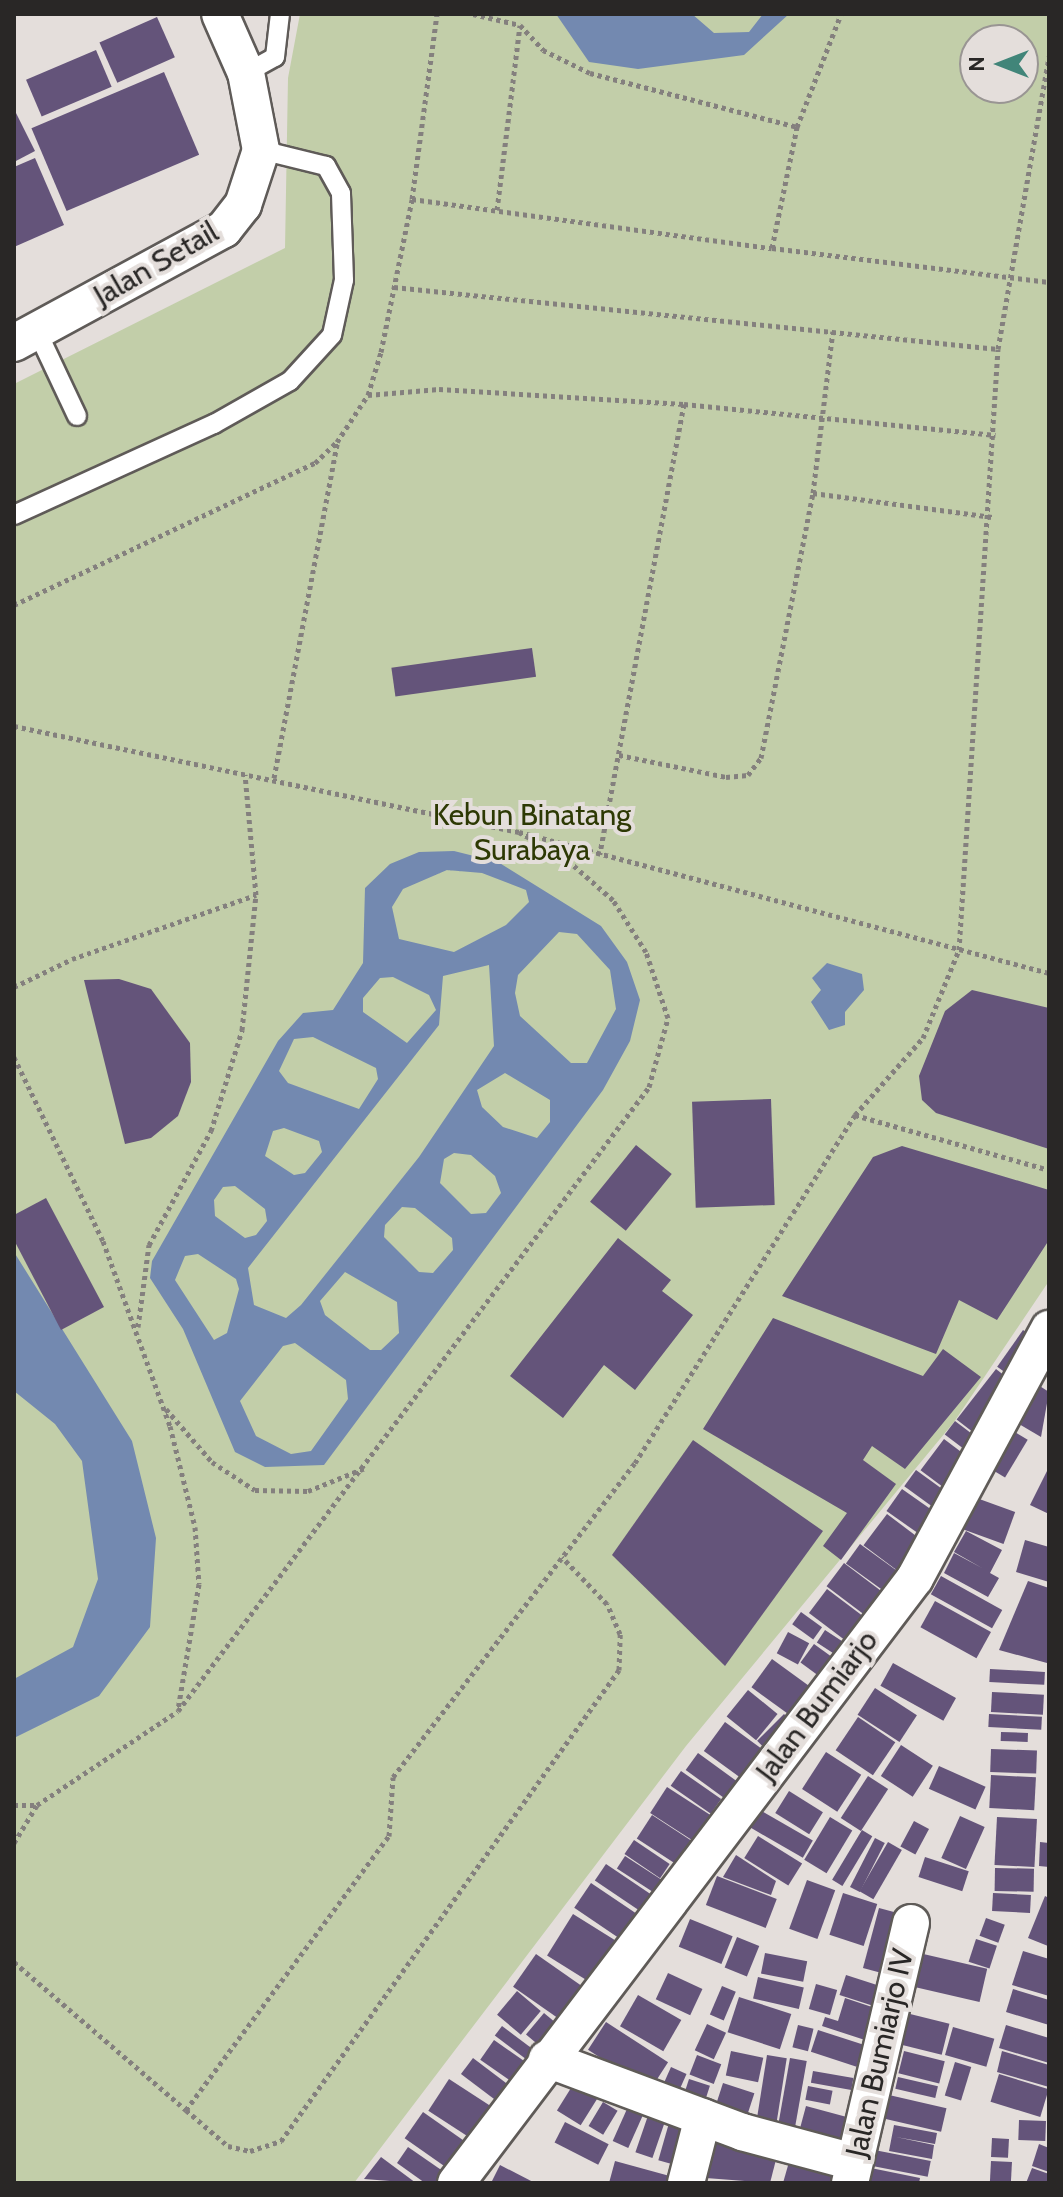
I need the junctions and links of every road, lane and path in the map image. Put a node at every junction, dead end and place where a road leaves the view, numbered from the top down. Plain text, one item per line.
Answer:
1 (220, 14) edge
2 (280, 14) edge
3 (473, 14) edge
4 (841, 14) edge
5 (520, 25) junction
6 (1049, 56) edge
7 (246, 73) junction
8 (797, 127) junction
9 (261, 150) junction
10 (412, 199) dead end
11 (497, 210) junction
12 (772, 248) junction
13 (1008, 277) junction
14 (1049, 282) edge
15 (394, 287) dead end
16 (833, 331) junction
17 (25, 337) edge
18 (998, 349) junction
19 (368, 395) dead end
20 (684, 404) junction
21 (824, 414) junction
22 (77, 416) dead end
23 (995, 435) junction
24 (337, 442) dead end
25 (813, 493) junction
26 (14, 515) edge
27 (992, 517) junction
28 (14, 726) edge
29 (619, 755) junction
30 (245, 774) junction
31 (274, 778) junction
32 (519, 832) junction
33 (600, 854) junction
34 (256, 895) junction
35 (959, 950) junction
36 (1049, 973) edge
37 (14, 987) edge
38 (14, 1057) edge
39 (855, 1115) junction
40 (1049, 1170) edge
41 (1049, 1329) edge
42 (138, 1332) junction
43 (162, 1404) junction
44 (369, 1466) junction
45 (562, 1557) junction
46 (178, 1711) junction
47 (14, 1805) edge
48 (37, 1805) junction
49 (14, 1843) edge
50 (911, 1923) dead end
51 (14, 1962) edge
52 (547, 2059) junction
53 (186, 2110) junction
54 (703, 2117) junction
55 (852, 2173) edge
56 (456, 2183) edge
57 (686, 2183) edge

1 - 7 street, Jalan Setail
2 - 7 lane
3 - 5 path
4 - 8 path
5 - 8 path
5 - 11 path
6 - 13 path
7 - 9 street, Jalan Setail
8 - 12 path
9 - 17 street, Jalan Setail
9 - 26 lane
10 - 11 path
11 - 12 path
12 - 13 path
13 - 14 path
13 - 18 path
15 - 16 path
16 - 18 path
16 - 21 path
17 - 22 lane
18 - 23 path
19 - 20 path
20 - 21 path
20 - 29 path
21 - 23 path
21 - 25 path
23 - 27 path
24 - 31 path
25 - 27 path
25 - 29 path
27 - 35 path
28 - 30 path
29 - 33 path
30 - 31 path
30 - 34 path
31 - 32 path
32 - 33 path
32 - 44 path
33 - 35 path
34 - 37 path
34 - 42 path
35 - 36 path
35 - 39 path
38 - 42 path
39 - 40 path
39 - 45 path
41 - 52 street, Jalan Bumiarjo
42 - 43 path
43 - 44 path
43 - 46 path
44 - 46 path
45 - 53 path
45 - 53 path
46 - 48 path
47 - 48 path
48 - 49 path
50 - 55 street, Jalan Bumiarjo IV
51 - 53 path
52 - 54 street
52 - 56 street, Jalan Bumiarjo
54 - 55 street
54 - 57 street

